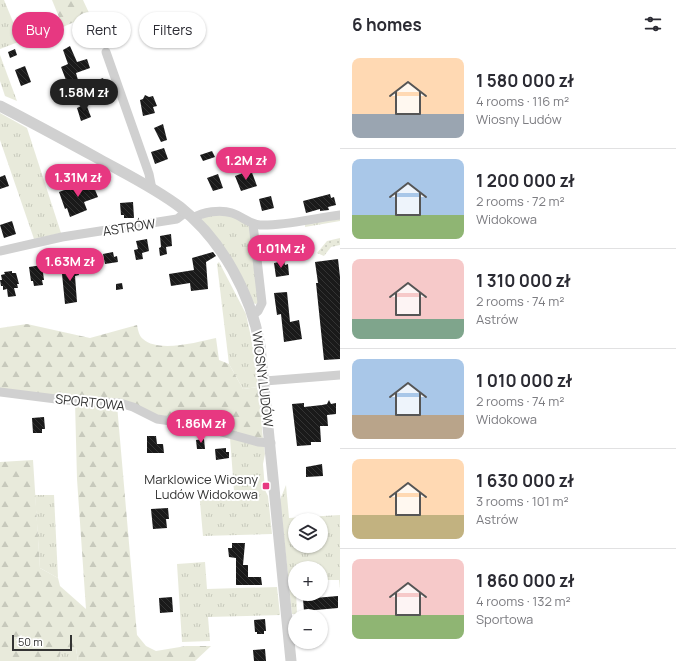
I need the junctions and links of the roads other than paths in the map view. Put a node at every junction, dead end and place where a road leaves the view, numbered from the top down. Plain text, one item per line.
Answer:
1 (106, 52) dead end
2 (0, 106) edge
3 (152, 189) junction
4 (189, 215) junction
5 (340, 215) edge
6 (253, 224) junction
7 (0, 251) edge
8 (253, 315) junction
9 (340, 375) edge
10 (265, 381) junction
11 (0, 392) edge
12 (271, 443) junction
13 (291, 661) edge

1 - 3 street
2 - 3 street, WIOSNY LUDÓW
3 - 4 street, WIOSNY LUDÓW
4 - 6 street, ASTRÓW
4 - 7 street, ASTRÓW
4 - 8 street, WIOSNY LUDÓW
5 - 6 street
6 - 8 street
8 - 10 street, WIOSNY LUDÓW
9 - 10 street
10 - 12 street, WIOSNY LUDÓW
11 - 12 street, SPORTOWA
12 - 13 street, WIOSNY LUDÓW

